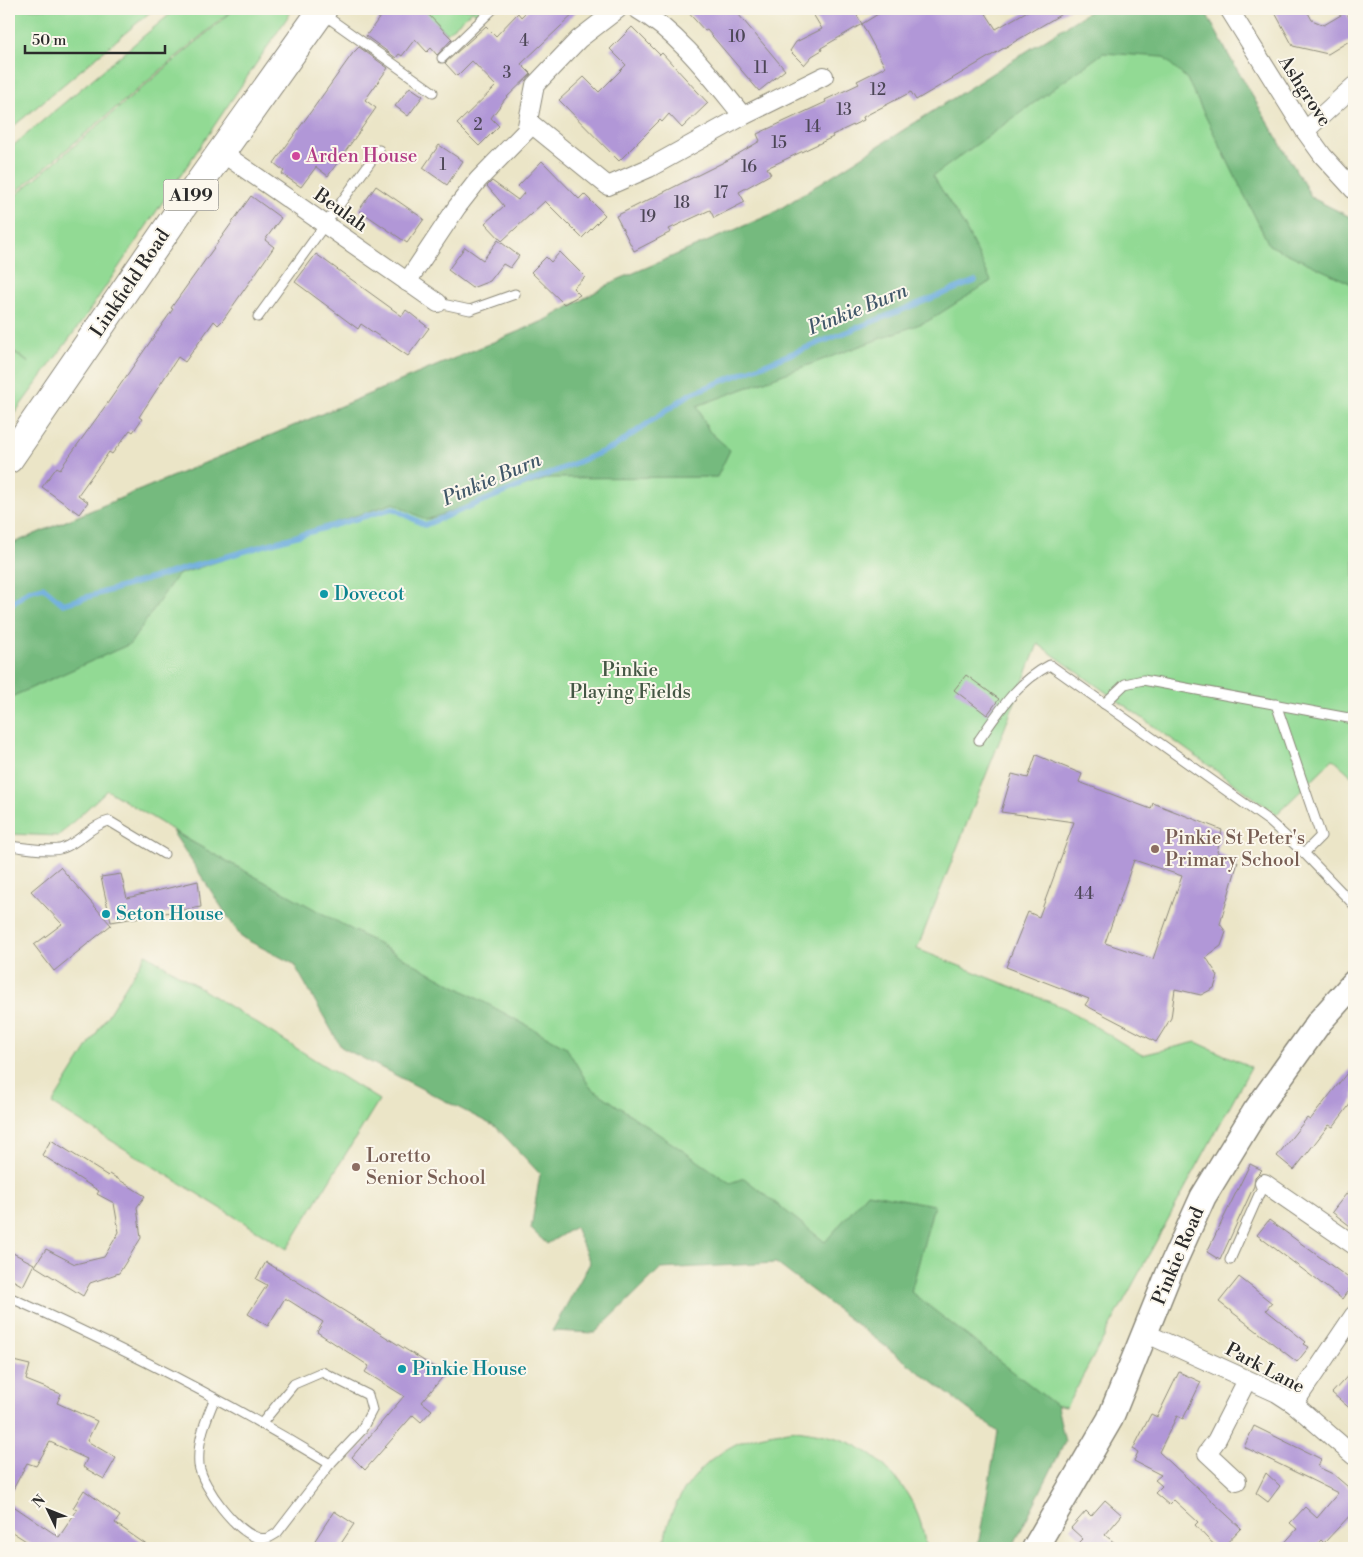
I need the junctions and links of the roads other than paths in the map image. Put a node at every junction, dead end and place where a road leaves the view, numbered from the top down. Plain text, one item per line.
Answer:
1 (493, 9) edge
2 (618, 9) edge
3 (637, 9) edge
4 (1228, 9) edge
5 (321, 11) edge
6 (442, 58) dead end
7 (824, 76) dead end
8 (1354, 86) edge
9 (433, 92) dead end
10 (743, 116) junction
11 (530, 122) junction
12 (1305, 131) junction
13 (379, 150) dead end
14 (221, 152) junction
15 (1354, 190) edge
16 (324, 224) junction
17 (407, 282) junction
18 (515, 294) dead end
19 (438, 303) joint
20 (258, 317) dead end
21 (9, 460) edge
22 (1104, 704) junction
23 (1276, 704) junction
24 (1354, 719) edge
25 (979, 740) dead end
26 (9, 846) edge
27 (1304, 853) junction
28 (164, 854) dead end
29 (1354, 905) edge
30 (1354, 983) edge
31 (1264, 1183) joint
32 (1354, 1245) edge
33 (1230, 1260) dead end
34 (9, 1297) edge
35 (1354, 1315) edge
36 (1145, 1334) junction
37 (1247, 1380) junction
38 (215, 1398) junction
39 (1294, 1404) junction
40 (262, 1422) junction
41 (1354, 1456) edge
42 (330, 1464) junction
43 (1237, 1481) dead end
44 (1035, 1548) edge

1 - 6 lane
2 - 11 street
3 - 10 street
4 - 12 street, Ashgrove
5 - 9 lane
5 - 14 main road, Linkfield Road / A199
7 - 10 street
8 - 12 street
10 - 11 street
11 - 17 street
12 - 15 street, Ashgrove
13 - 16 lane
14 - 16 street, Beulah
14 - 21 main road, Linkfield Road / A199
16 - 17 street, Beulah
16 - 20 lane
17 - 19 street, Beulah
18 - 19 lane
22 - 23 lane
22 - 25 lane
22 - 27 lane
23 - 24 lane
23 - 27 lane
26 - 28 lane
27 - 29 lane
30 - 36 main road, Pinkie Road
31 - 32 street
31 - 33 lane
34 - 38 lane
35 - 39 street
36 - 37 street, Park Lane
36 - 44 main road, Pinkie Road
37 - 39 street, Park Lane
37 - 43 street
38 - 40 lane
38 - 42 lane
39 - 41 street, Park Lane
40 - 42 lane
40 - 42 lane

